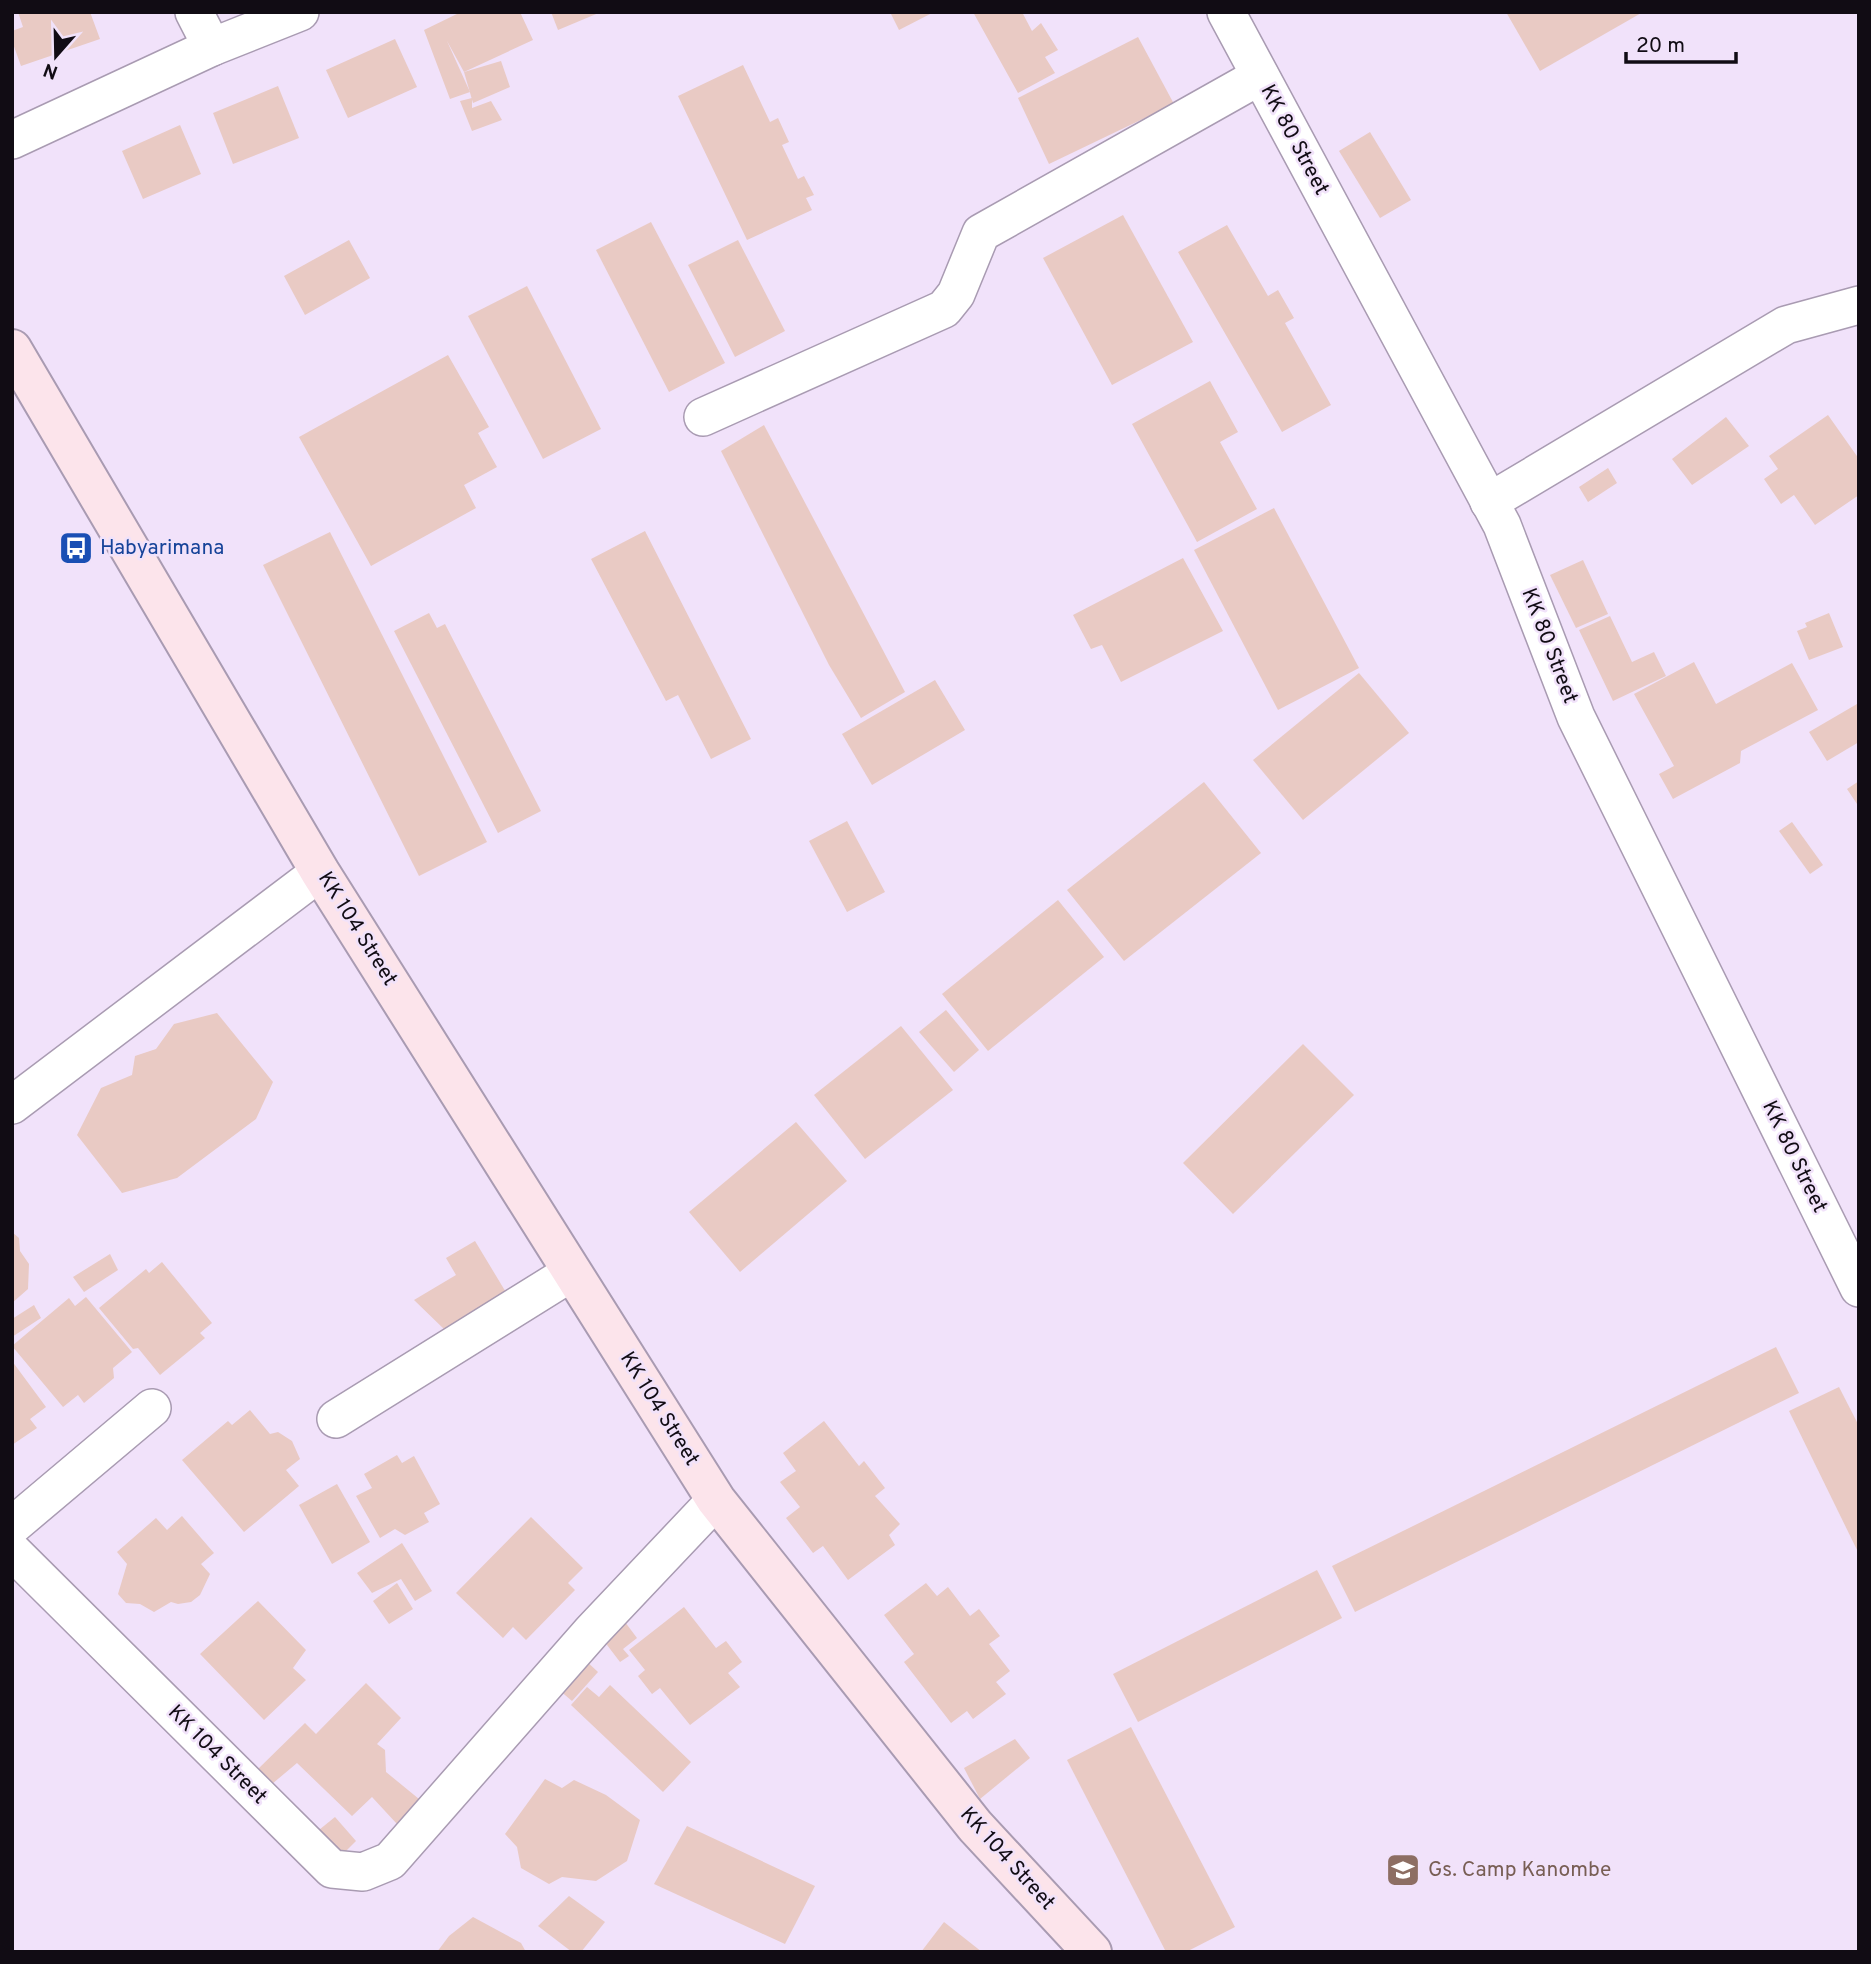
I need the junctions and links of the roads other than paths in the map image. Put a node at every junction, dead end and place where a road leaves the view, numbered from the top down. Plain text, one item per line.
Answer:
1 (194, 12) edge
2 (300, 12) edge
3 (1226, 12) edge
4 (212, 47) junction
5 (1260, 76) junction
6 (12, 140) edge
7 (1859, 305) edge
8 (12, 349) edge
9 (703, 417) dead end
10 (1489, 502) junction
11 (320, 872) junction
12 (12, 1105) edge
13 (572, 1272) junction
14 (1859, 1288) edge
15 (152, 1408) dead end
16 (336, 1419) dead end
17 (716, 1500) junction
18 (12, 1526) edge
19 (12, 1551) edge
20 (1092, 1952) edge

1 - 4 street
2 - 4 street
3 - 5 street, KK 80 Street
4 - 6 street
5 - 9 street
5 - 10 street, KK 80 Street
7 - 10 street
8 - 11 street, KK 104 Street
10 - 14 street, KK 80 Street
11 - 12 street
11 - 13 street, KK 104 Street
13 - 16 street
13 - 17 street, KK 104 Street
15 - 18 street
17 - 19 street, KK 104 Street
17 - 20 street, KK 104 Street

